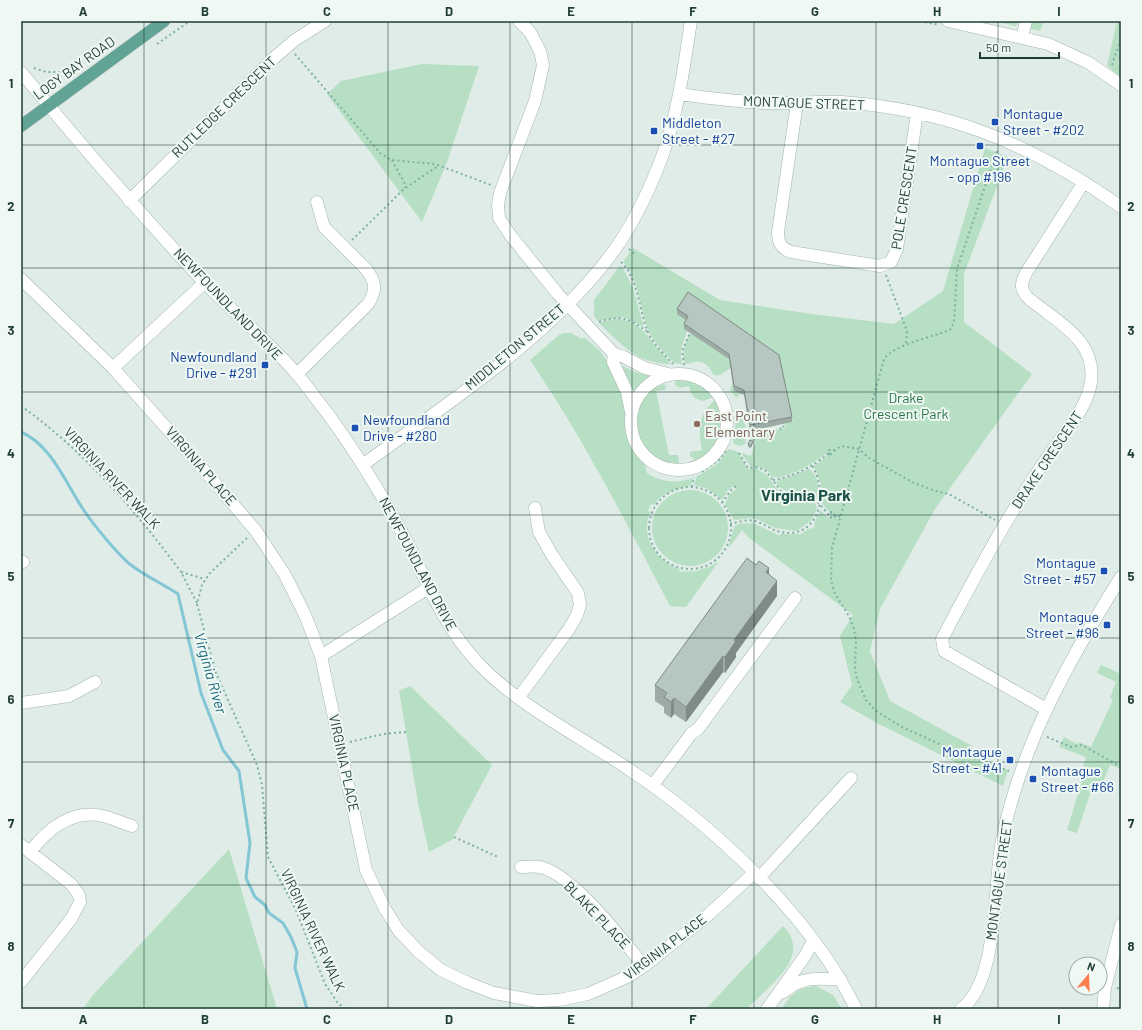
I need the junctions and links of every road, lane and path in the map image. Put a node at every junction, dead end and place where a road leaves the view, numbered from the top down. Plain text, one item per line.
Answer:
1 (164, 21) edge
2 (190, 21) edge
3 (325, 21) edge
4 (519, 21) edge
5 (691, 21) edge
6 (948, 21) edge
7 (1026, 21) edge
8 (1022, 38) junction
9 (1121, 38) edge
10 (157, 44) dead end
11 (295, 53) dead end
12 (34, 68) dead end
13 (21, 72) edge
14 (72, 72) dead end
15 (1107, 75) junction
16 (1121, 85) edge
17 (679, 94) junction
18 (797, 103) junction
19 (48, 106) junction
20 (917, 113) junction
21 (21, 126) edge
22 (997, 151) dead end
23 (391, 160) junction
24 (439, 166) junction
25 (1084, 182) junction
26 (492, 185) dead end
27 (404, 189) junction
28 (129, 201) junction
29 (317, 202) dead end
30 (1121, 207) edge
31 (352, 241) dead end
32 (629, 248) dead end
33 (636, 255) dead end
34 (621, 262) dead end
35 (886, 275) dead end
36 (21, 279) edge
37 (205, 282) junction
38 (568, 304) junction
39 (598, 322) dead end
40 (648, 333) junction
41 (690, 333) edge
42 (906, 345) junction
43 (614, 354) junction
44 (684, 365) dead end
45 (112, 368) junction
46 (671, 369) junction
47 (296, 374) junction
48 (21, 406) edge
49 (631, 412) junction
50 (783, 424) edge
51 (768, 427) edge
52 (768, 430) junction
53 (750, 434) dead end
54 (727, 449) dead end
55 (859, 449) junction
56 (739, 453) dead end
57 (364, 464) junction
58 (812, 465) junction
59 (702, 472) dead end
60 (694, 477) dead end
61 (772, 480) junction
62 (736, 486) dead end
63 (692, 488) junction
64 (722, 504) junction
65 (820, 504) junction
66 (535, 508) dead end
67 (840, 516) junction
68 (994, 520) dead end
69 (730, 524) junction
70 (249, 536) dead end
71 (181, 572) junction
72 (1121, 577) edge
73 (205, 579) junction
74 (428, 588) junction
75 (795, 598) dead end
76 (197, 604) junction
77 (321, 656) junction
78 (95, 682) dead end
79 (519, 697) junction
80 (21, 703) edge
81 (1046, 709) junction
82 (406, 732) dead end
83 (1046, 737) dead end
84 (350, 742) dead end
85 (1121, 767) edge
86 (1009, 771) dead end
87 (851, 778) dead end
88 (653, 785) junction
89 (132, 826) dead end
90 (454, 837) dead end
91 (25, 848) edge
92 (498, 857) dead end
93 (521, 867) dead end
94 (756, 875) junction
95 (1121, 925) edge
96 (813, 941) junction
97 (644, 966) junction
98 (841, 980) junction
99 (21, 982) edge
100 (1116, 988) dead end
101 (1121, 989) edge
102 (777, 995) junction
103 (345, 1009) edge
104 (767, 1009) edge
105 (856, 1009) edge
106 (961, 1009) edge
107 (1103, 1009) edge

1 - 19 main road, LOGY BAY ROAD
2 - 10 path
3 - 28 street, RUTLEDGE CRESCENT
4 - 38 street
5 - 17 street, MIDDLETON STREET
6 - 8 street
7 - 8 street
8 - 15 street
9 - 15 path
11 - 23 path
12 - 14 path
13 - 19 street, NEWFOUNDLAND DRIVE
15 - 16 street
17 - 18 street, MONTAGUE STREET
17 - 38 street, MIDDLETON STREET
18 - 20 street, MONTAGUE STREET
18 - 20 street, POLE CRESCENT
19 - 21 main road, LOGY BAY ROAD
19 - 28 street, NEWFOUNDLAND DRIVE
20 - 25 street, MONTAGUE STREET
22 - 42 path
23 - 24 path
23 - 27 path
24 - 26 path
24 - 27 path
25 - 30 street, MONTAGUE STREET
25 - 81 street, DRAKE CRESCENT
27 - 31 path
28 - 37 street, NEWFOUNDLAND DRIVE
29 - 47 street
32 - 33 path
34 - 40 path
35 - 42 path
36 - 45 street, VIRGINIA PLACE
37 - 45 street
37 - 47 street, NEWFOUNDLAND DRIVE
38 - 43 street
38 - 57 street, MIDDLETON STREET
39 - 40 path
40 - 46 path
41 - 44 path
42 - 55 path
43 - 46 street
43 - 49 street
45 - 77 street, VIRGINIA PLACE
46 - 49 street
46 - 49 street
47 - 57 street, NEWFOUNDLAND DRIVE
48 - 71 path, VIRGINIA RIVER WALK
50 - 52 path
51 - 52 path
52 - 53 path
54 - 59 path
55 - 58 path
55 - 67 path
55 - 68 path
56 - 61 path
57 - 74 street, NEWFOUNDLAND DRIVE
58 - 61 path
58 - 65 path
60 - 63 path
61 - 65 path
62 - 64 path
63 - 64 path
63 - 69 path
64 - 69 path
65 - 67 path
65 - 69 path
66 - 79 street
67 - 86 path
70 - 73 path
71 - 73 path
71 - 76 path, VIRGINIA RIVER WALK
72 - 81 street, MONTAGUE STREET
73 - 76 path
74 - 77 street
74 - 79 street, NEWFOUNDLAND DRIVE
75 - 88 street
76 - 103 path, VIRGINIA RIVER WALK
77 - 97 street, VIRGINIA PLACE
78 - 80 street
79 - 88 street, NEWFOUNDLAND DRIVE
81 - 106 street, MONTAGUE STREET
82 - 84 path
83 - 85 path
87 - 94 street, VIRGINIA PLACE
88 - 94 street, NEWFOUNDLAND DRIVE
89 - 91 street
90 - 92 path
91 - 99 street
93 - 97 street, BLAKE PLACE
94 - 96 street, NEWFOUNDLAND DRIVE
94 - 97 street, VIRGINIA PLACE
95 - 107 street
96 - 98 street, NEWFOUNDLAND DRIVE
96 - 102 street
98 - 102 street
98 - 105 street, NEWFOUNDLAND DRIVE
100 - 101 path
102 - 104 street

